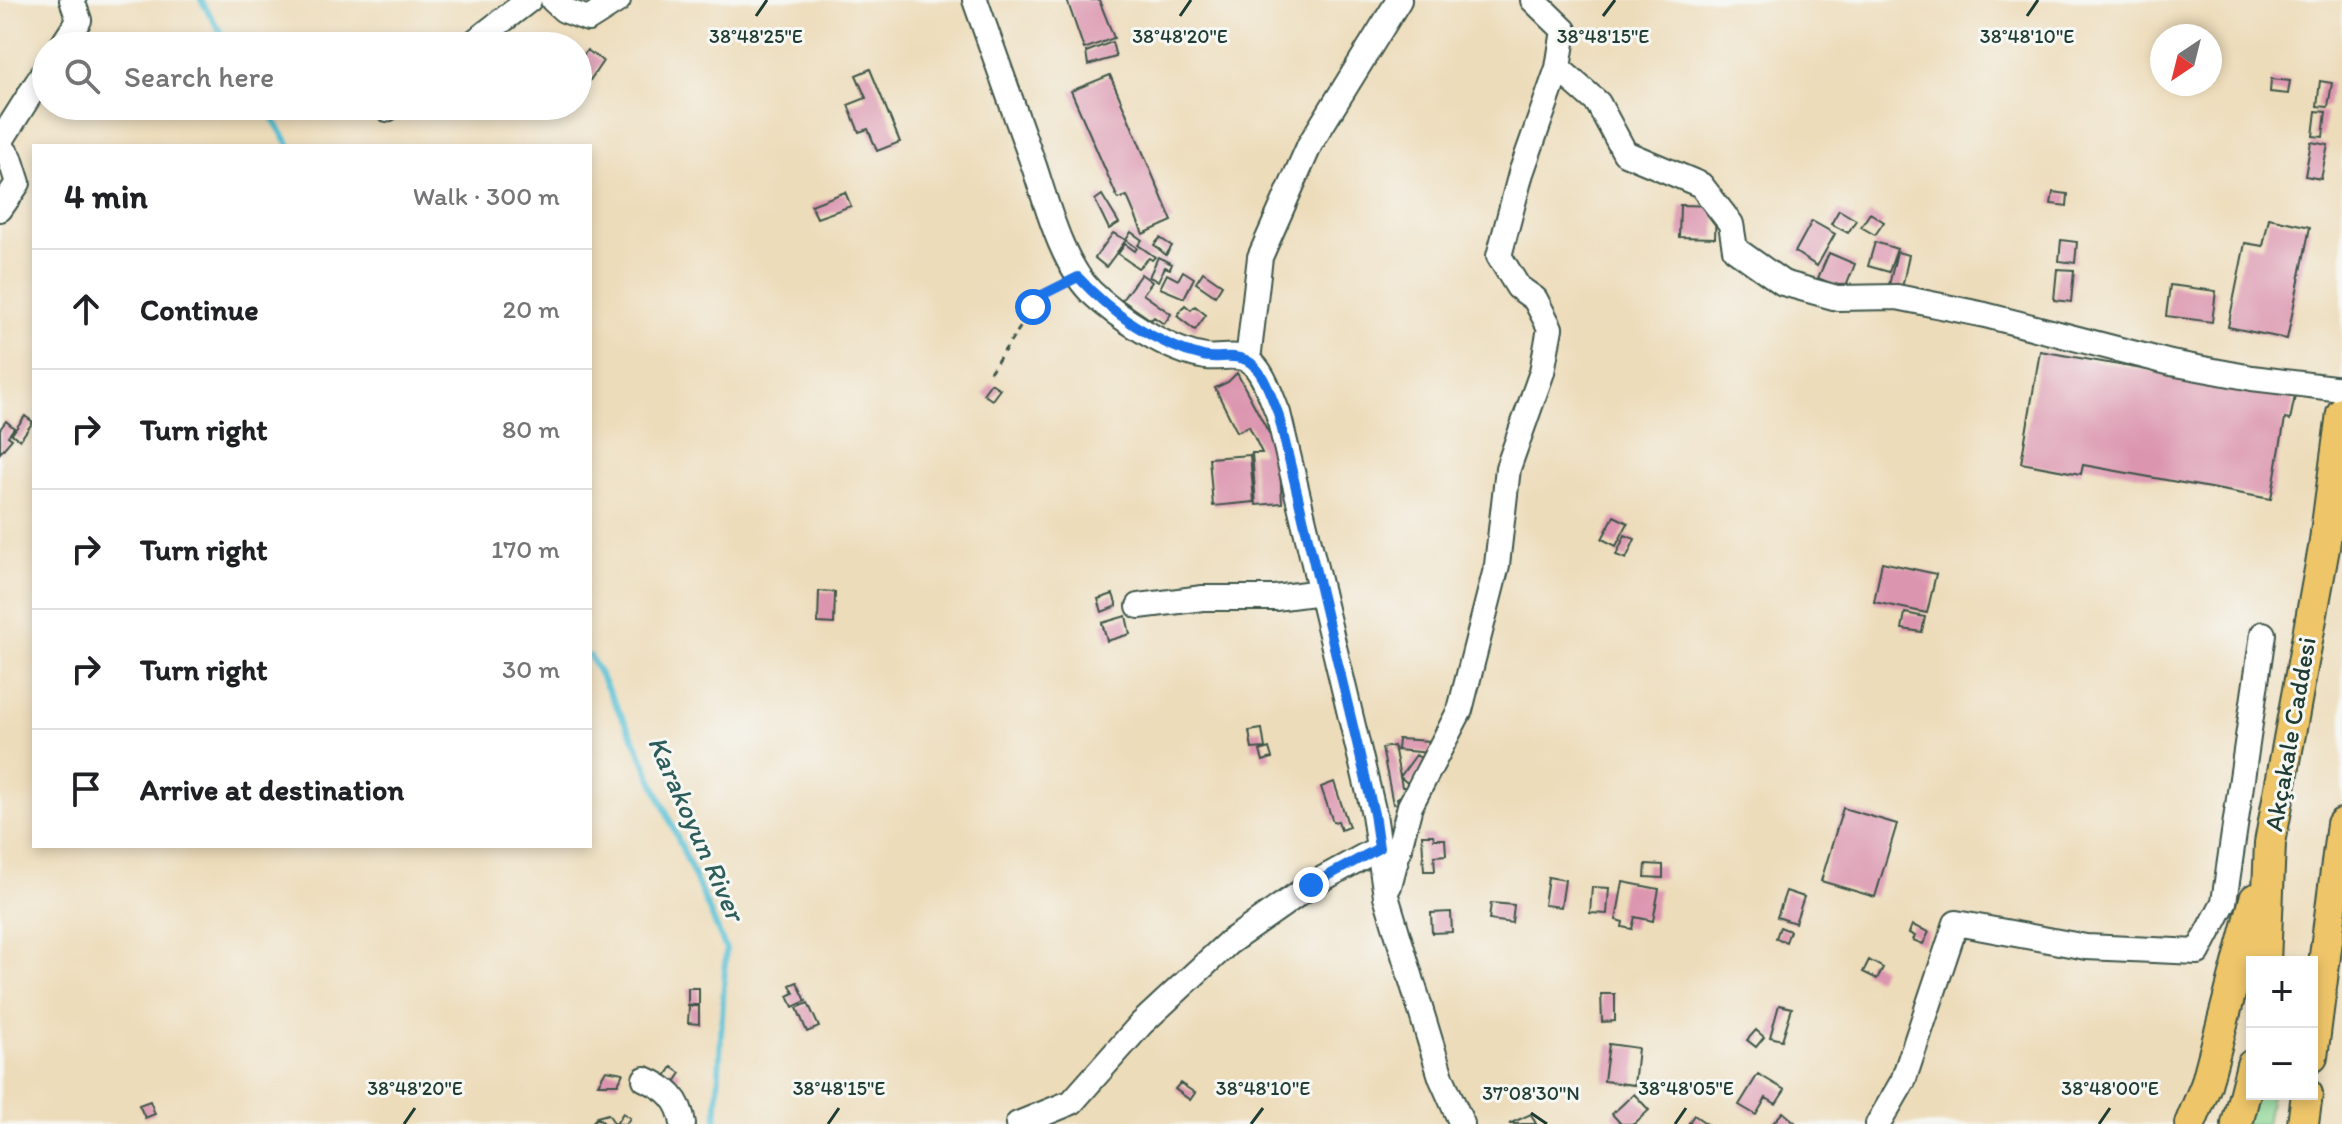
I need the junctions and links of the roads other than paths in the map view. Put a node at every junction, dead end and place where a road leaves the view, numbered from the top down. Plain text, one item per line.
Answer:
1 (72, 0) edge
2 (529, 0) edge
3 (553, 0) edge
4 (618, 0) edge
5 (975, 0) edge
6 (1399, 0) edge
7 (1533, 0) edge
8 (71, 32) edge
9 (487, 32) edge
10 (1558, 68) junction
11 (32, 92) edge
12 (0, 144) edge
13 (0, 209) edge
14 (1248, 360) junction
15 (2342, 389) edge
16 (2342, 413) edge
17 (1321, 592) junction
18 (1139, 606) dead end
19 (2263, 634) dead end
20 (2342, 824) edge
21 (2270, 843) junction
22 (1379, 848) junction
23 (1386, 896) junction
24 (2337, 899) edge
25 (2265, 956) edge
26 (2317, 1028) edge
27 (645, 1079) dead end
28 (2246, 1089) edge
29 (2306, 1100) edge
30 (683, 1124) edge
31 (1018, 1124) edge
32 (1462, 1124) edge
33 (1878, 1124) edge
34 (2190, 1124) edge
35 (2237, 1124) edge
36 (2303, 1124) edge

1 - 8 street
2 - 9 street
3 - 4 street
5 - 14 street
6 - 14 street
7 - 10 street
10 - 15 street
10 - 23 street
11 - 12 street
12 - 13 street
14 - 17 street
16 - 21 main road, Akçakale Caddesi
17 - 18 street
17 - 22 street
19 - 33 street
20 - 24 main road
21 - 25 main road, Akçakale Caddesi
21 - 34 main road
22 - 23 street
22 - 31 street
23 - 32 street
24 - 26 main road
27 - 30 street
28 - 35 main road
29 - 36 main road

